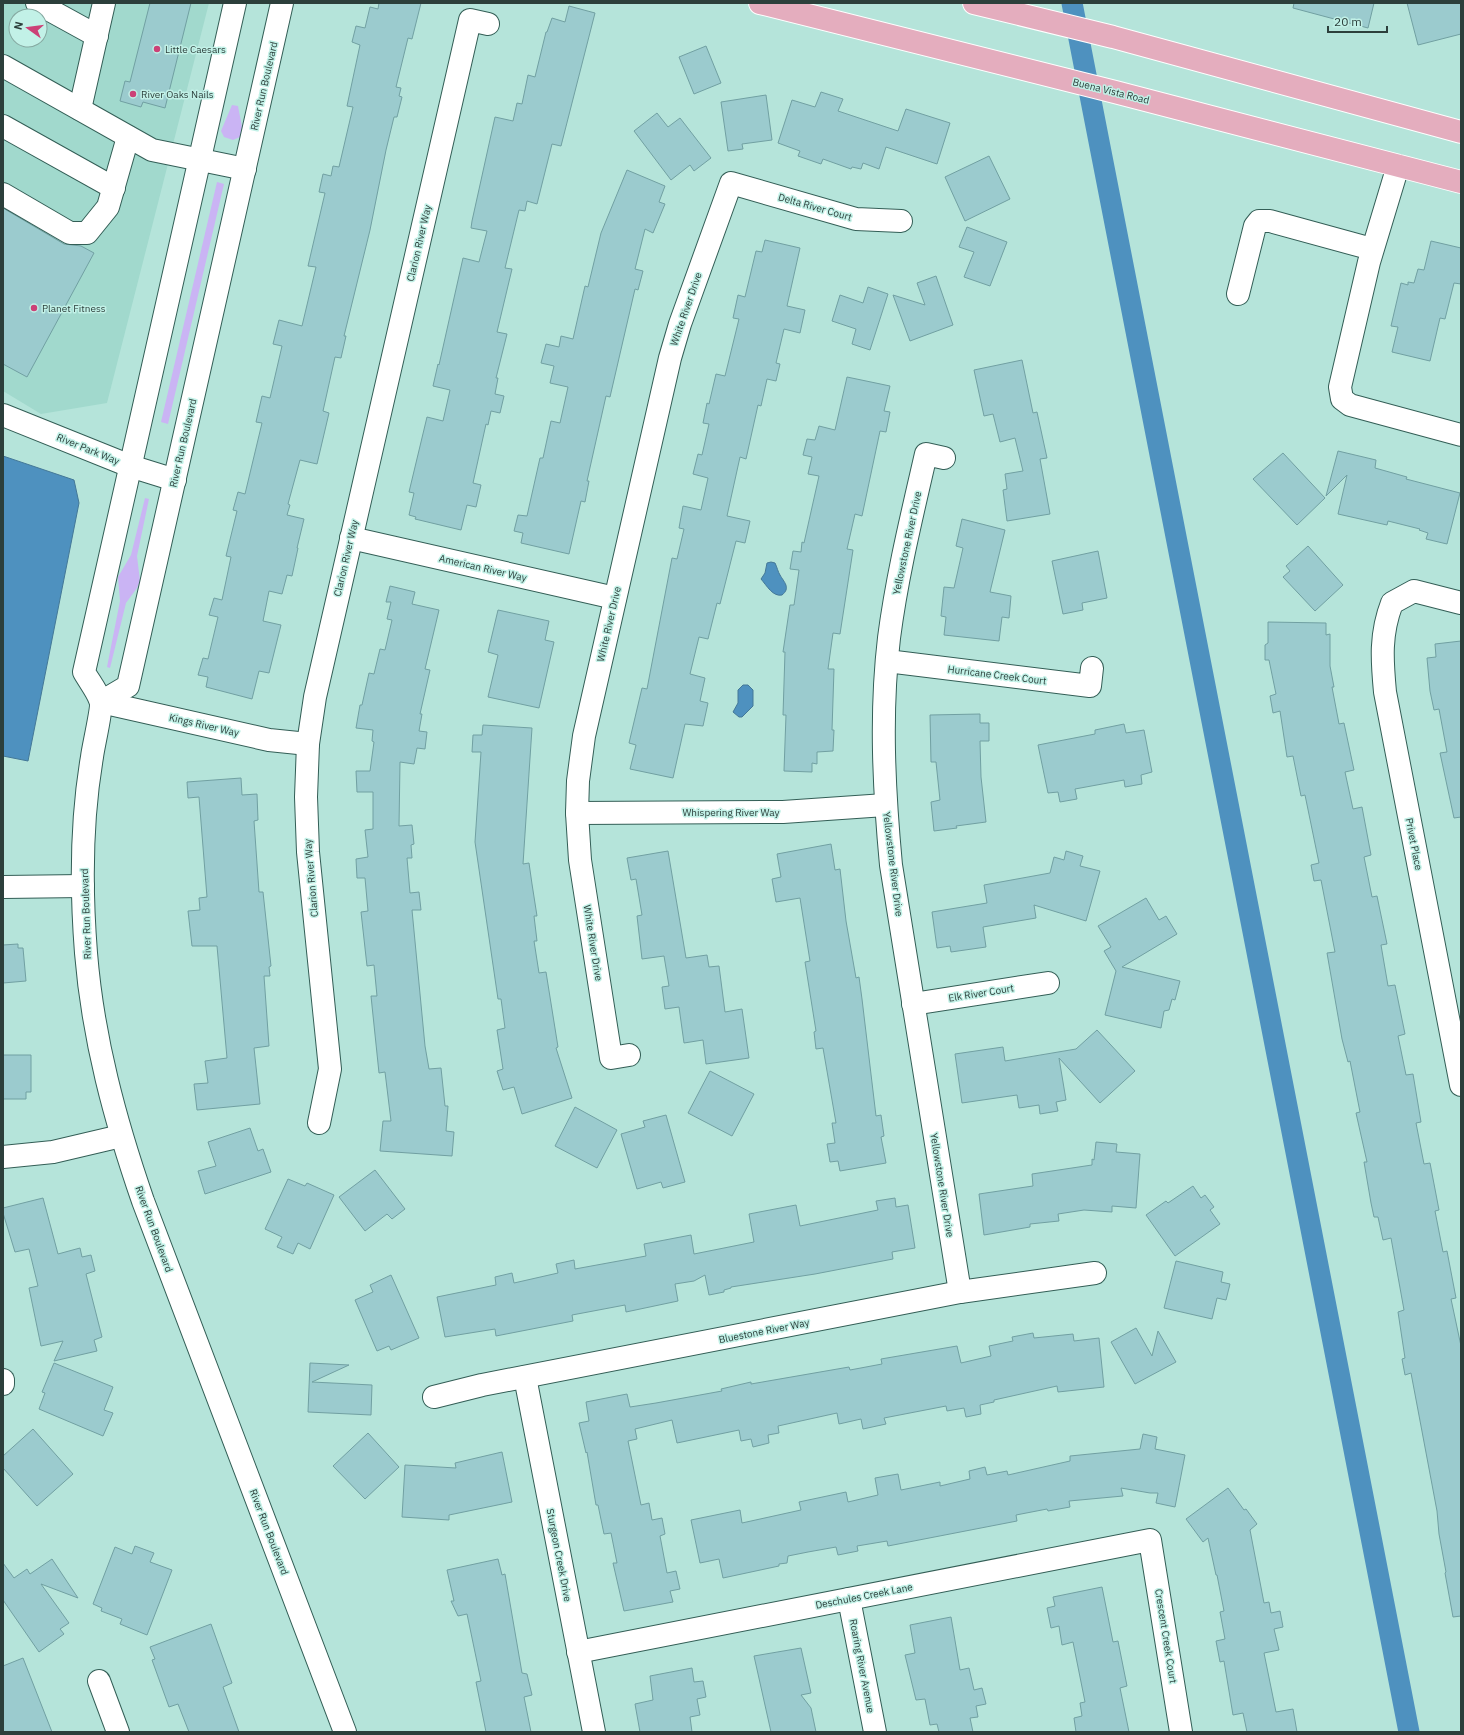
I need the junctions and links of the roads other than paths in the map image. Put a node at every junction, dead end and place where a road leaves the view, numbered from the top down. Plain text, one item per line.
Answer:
1 (37, 3) edge
2 (104, 3) edge
3 (235, 3) edge
4 (282, 3) edge
5 (760, 3) edge
6 (974, 3) edge
7 (488, 24) dead end
8 (97, 36) junction
9 (3, 66) edge
10 (80, 109) junction
11 (3, 126) edge
12 (1461, 132) edge
13 (128, 137) junction
14 (200, 160) junction
15 (1398, 166) junction
16 (245, 169) junction
17 (1461, 182) edge
18 (731, 183) joint
19 (114, 188) junction
20 (3, 194) edge
21 (901, 221) dead end
22 (1372, 249) junction
23 (1238, 294) dead end
24 (3, 415) edge
25 (1461, 435) edge
26 (944, 458) dead end
27 (130, 466) junction
28 (175, 480) junction
29 (351, 538) junction
30 (615, 598) junction
31 (1461, 604) edge
32 (887, 661) junction
33 (1092, 668) dead end
34 (101, 702) junction
35 (308, 744) junction
36 (885, 805) junction
37 (577, 812) junction
38 (83, 886) junction
39 (3, 887) edge
40 (1048, 983) dead end
41 (913, 1004) junction
42 (629, 1055) dead end
43 (1461, 1085) edge
44 (319, 1123) dead end
45 (121, 1136) junction
46 (3, 1157) edge
47 (1095, 1273) dead end
48 (960, 1292) junction
49 (525, 1377) junction
50 (434, 1397) dead end
51 (1150, 1540) joint
52 (849, 1599) junction
53 (578, 1652) junction
54 (99, 1681) dead end
55 (118, 1732) edge
56 (345, 1732) edge
57 (594, 1732) edge
58 (875, 1732) edge
59 (1181, 1732) edge

1 - 8 street
2 - 8 street
3 - 14 street
4 - 16 street, River Run Boulevard
5 - 15 main road, Buena Vista Road
6 - 12 main road
7 - 29 street, Clarion River Way
8 - 10 street
9 - 10 street
10 - 13 street
11 - 19 street
13 - 14 street
13 - 19 street
14 - 16 street
14 - 27 street
15 - 17 main road, Buena Vista Road
15 - 22 street
16 - 28 street, River Run Boulevard
18 - 21 street, Delta River Court
18 - 30 street, White River Drive
19 - 20 street
22 - 23 street
22 - 25 street
24 - 27 street, River Park Way
26 - 32 street, Yellowstone River Drive
27 - 28 street, River Park Way
27 - 34 street
28 - 34 street, River Run Boulevard
29 - 30 street, American River Way
29 - 35 street, Clarion River Way
30 - 37 street, White River Drive
31 - 43 street, Privet Place
32 - 33 street, Hurricane Creek Court
32 - 36 street, Yellowstone River Drive
34 - 35 street, Kings River Way
34 - 38 street, River Run Boulevard
35 - 44 street, Clarion River Way
36 - 37 street, Whispering River Way
36 - 41 street, Yellowstone River Drive
37 - 42 street, White River Drive
38 - 39 street
38 - 45 street, River Run Boulevard
40 - 41 street, Elk River Court
41 - 48 street, Yellowstone River Drive
45 - 46 street
45 - 56 street, River Run Boulevard
47 - 48 street, Bluestone River Way
48 - 49 street, Bluestone River Way
49 - 50 street, Bluestone River Way
49 - 53 street, Sturgeon Creek Drive
51 - 52 street, Deschules Creek Lane
51 - 59 street, Crescent Creek Court
52 - 53 street, Deschules Creek Lane
52 - 58 street, Roaring River Avenue
53 - 57 street, Sturgeon Creek Drive
54 - 55 street

